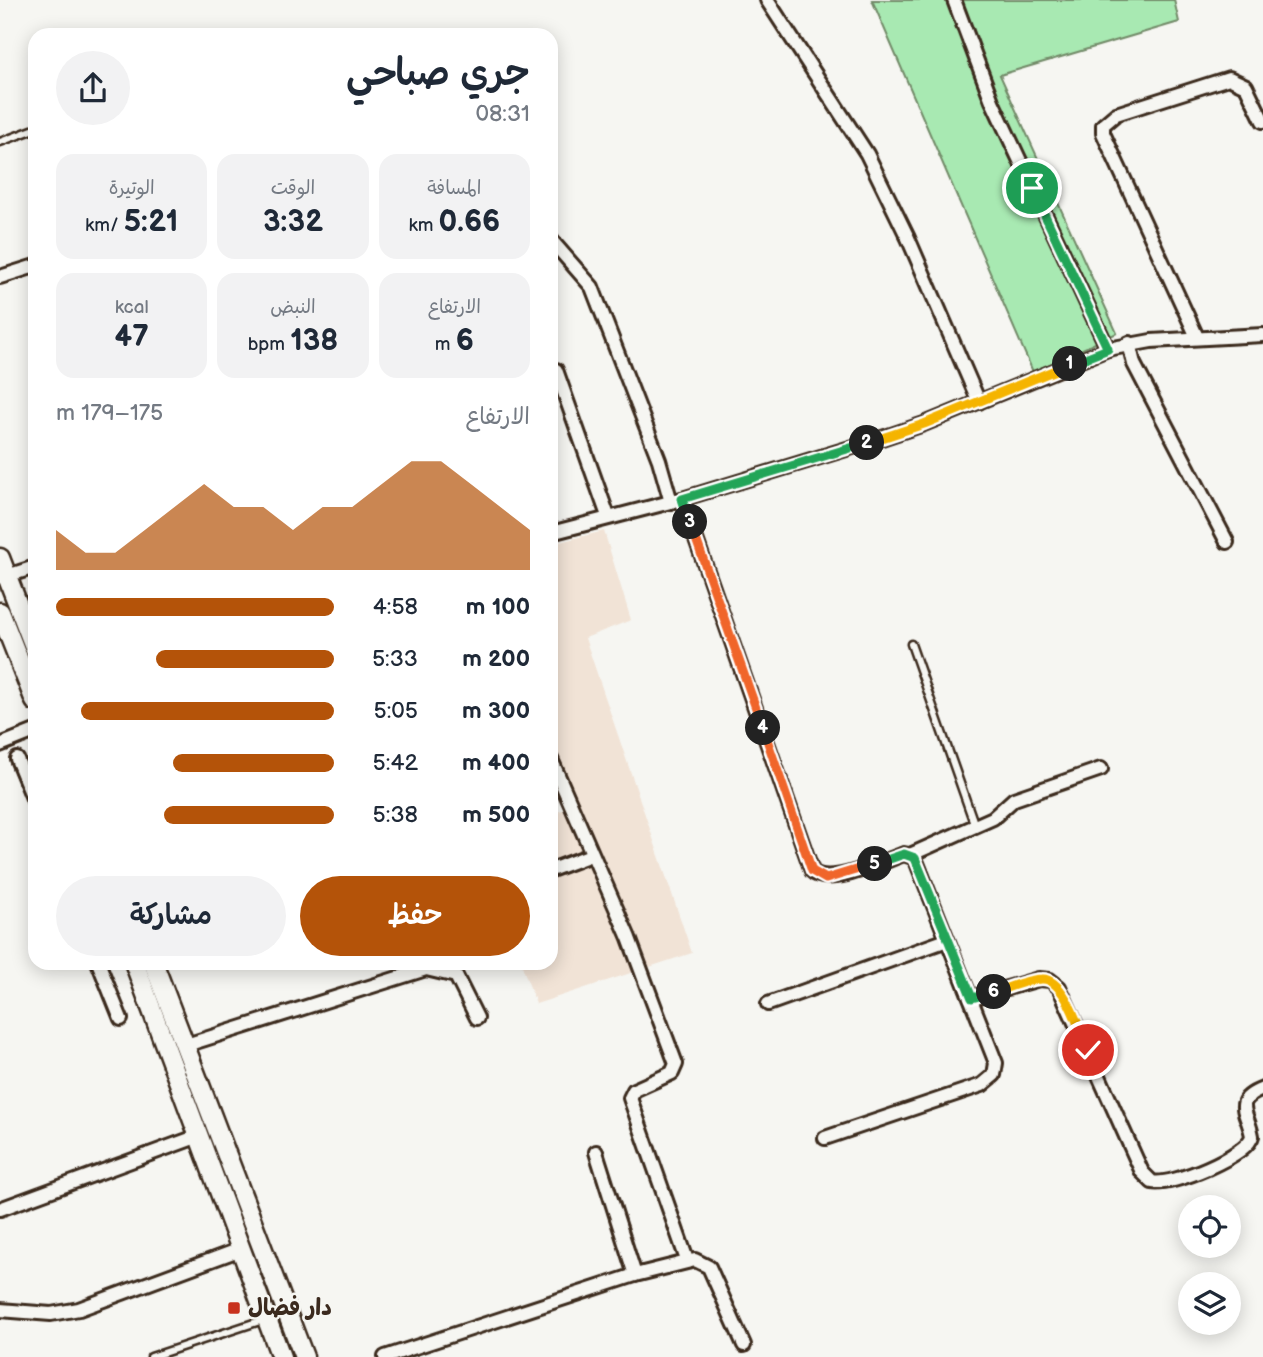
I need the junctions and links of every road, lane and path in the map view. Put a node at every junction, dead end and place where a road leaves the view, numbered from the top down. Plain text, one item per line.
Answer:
1 (767, 0) edge
2 (954, 0) edge
3 (1263, 121) edge
4 (28, 132) edge
5 (0, 142) edge
6 (558, 248) edge
7 (28, 268) edge
8 (0, 277) edge
9 (1263, 335) edge
10 (1197, 338) junction
11 (1129, 343) junction
12 (1108, 349) junction
13 (558, 376) edge
14 (978, 402) junction
15 (676, 500) junction
16 (608, 516) junction
17 (558, 531) edge
18 (1227, 542) dead end
19 (0, 558) edge
20 (28, 569) edge
21 (7, 576) junction
22 (0, 612) edge
23 (28, 631) edge
24 (912, 644) dead end
25 (28, 682) edge
26 (28, 734) edge
27 (0, 745) edge
28 (18, 759) dead end
29 (1101, 769) dead end
30 (558, 775) edge
31 (28, 785) edge
32 (975, 826) junction
33 (592, 855) junction
34 (910, 855) junction
35 (558, 867) edge
36 (947, 940) junction
37 (102, 970) edge
38 (137, 970) edge
39 (156, 970) edge
40 (423, 970) edge
41 (430, 970) edge
42 (972, 998) junction
43 (768, 1004) dead end
44 (477, 1018) dead end
45 (121, 1019) dead end
46 (183, 1046) junction
47 (1263, 1089) edge
48 (196, 1137) junction
49 (825, 1139) dead end
50 (596, 1152) dead end
51 (0, 1209) edge
52 (241, 1249) junction
53 (687, 1260) junction
54 (635, 1275) junction
55 (0, 1310) edge
56 (267, 1319) junction
57 (744, 1345) dead end
58 (151, 1357) edge
59 (281, 1357) edge
60 (304, 1357) edge
61 (385, 1357) edge

1 - 14 street
2 - 12 street
3 - 10 street
4 - 5 lane
6 - 15 street
7 - 8 street
9 - 10 street
10 - 11 street
11 - 12 street
11 - 18 street
12 - 14 street
13 - 16 street
14 - 15 street
15 - 16 street
15 - 34 street
16 - 17 street
19 - 21 main road
20 - 21 street
21 - 23 main road
22 - 25 main road
24 - 32 lane
26 - 27 street
28 - 31 street
29 - 32 street
30 - 33 street
32 - 34 street
33 - 35 street
33 - 53 street
34 - 36 street
36 - 42 street
36 - 43 street
37 - 45 street
38 - 48 main road
39 - 46 main road
40 - 46 street
41 - 44 street
42 - 47 street
42 - 49 street
46 - 60 main road
48 - 51 street
48 - 52 main road
50 - 54 street
52 - 55 street
52 - 56 main road
53 - 54 street
53 - 57 street
54 - 61 street
56 - 58 lane
56 - 59 main road

